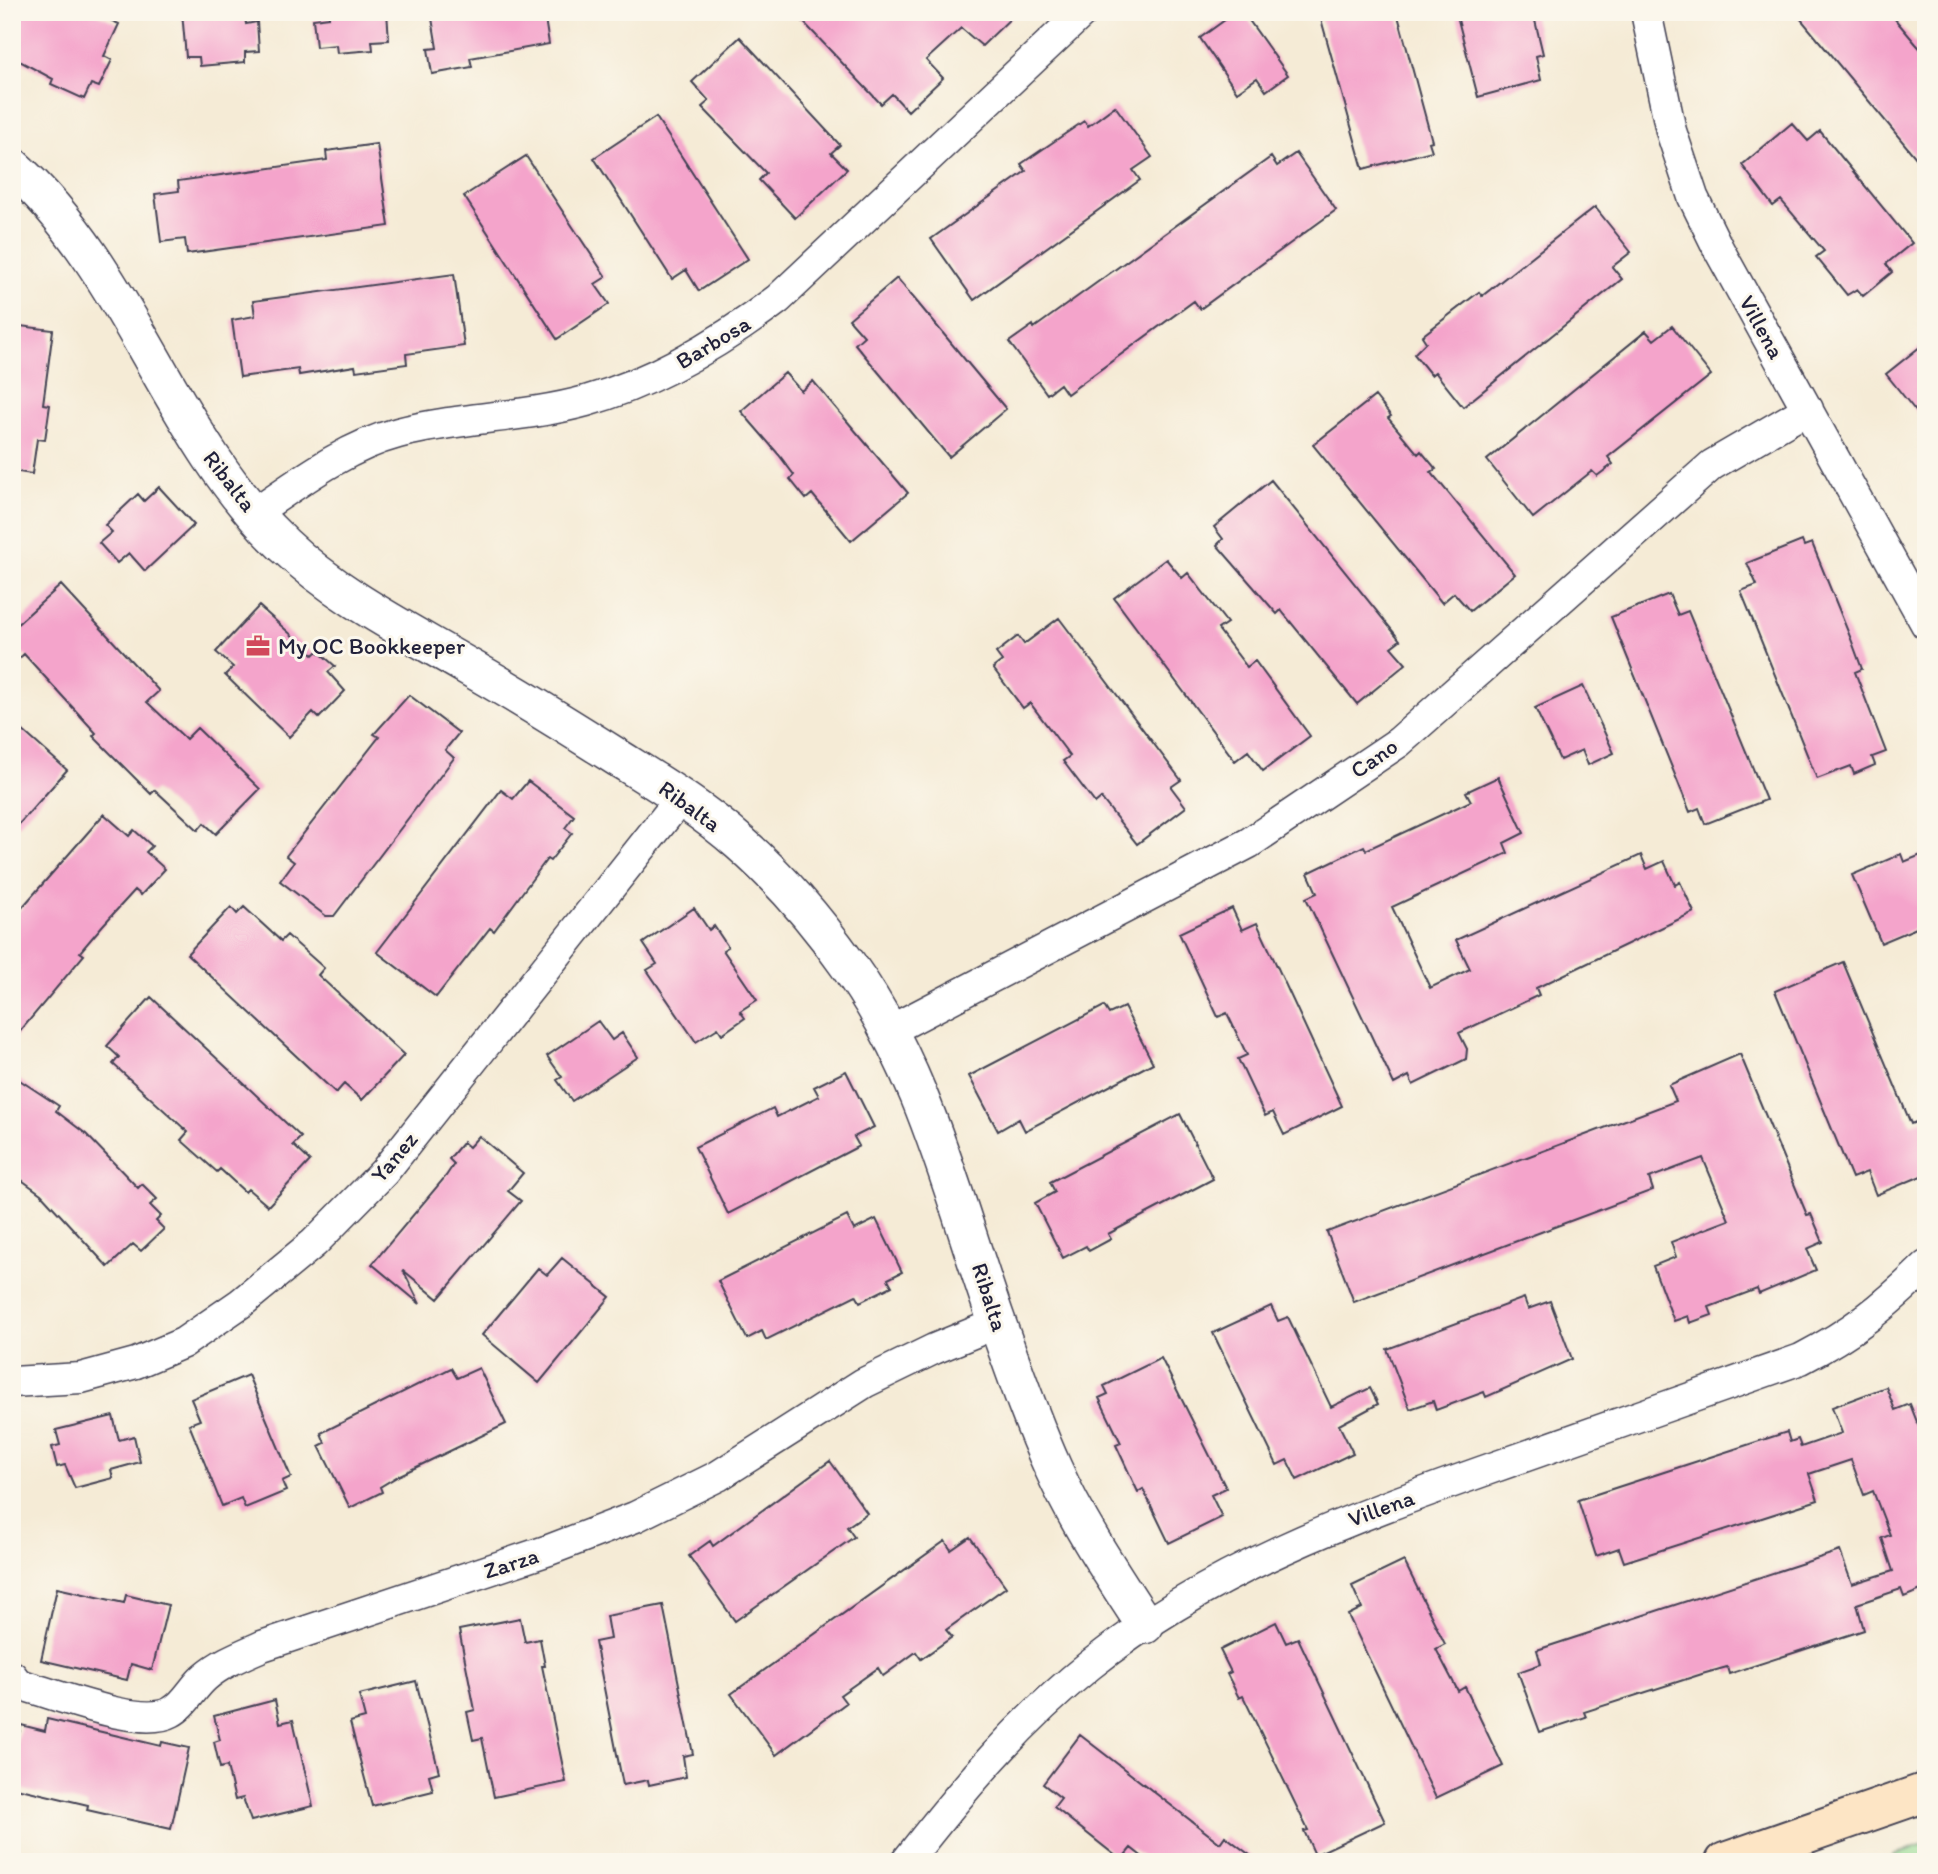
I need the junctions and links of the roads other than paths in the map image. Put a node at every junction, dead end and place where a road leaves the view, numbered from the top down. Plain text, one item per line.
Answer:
1 (1083, 12) edge
2 (1646, 12) edge
3 (12, 166) edge
4 (1808, 409) junction
5 (254, 513) junction
6 (1926, 624) edge
7 (681, 798) junction
8 (887, 1032) junction
9 (1926, 1266) edge
10 (997, 1323) junction
11 (12, 1382) edge
12 (1145, 1625) junction
13 (12, 1676) edge
14 (1926, 1792) edge
15 (906, 1862) edge
16 (1725, 1862) edge

1 - 5 street, Barbosa
2 - 4 street, Villena
3 - 5 street, Ribalta
4 - 6 street, Villena
4 - 8 street, Cano
5 - 7 street, Ribalta
7 - 8 street, Ribalta
7 - 11 street, Yanez
8 - 10 street, Ribalta
9 - 12 street, Villena
10 - 12 street, Ribalta
10 - 13 street, Zarza
12 - 15 street, Villena
14 - 16 main road

